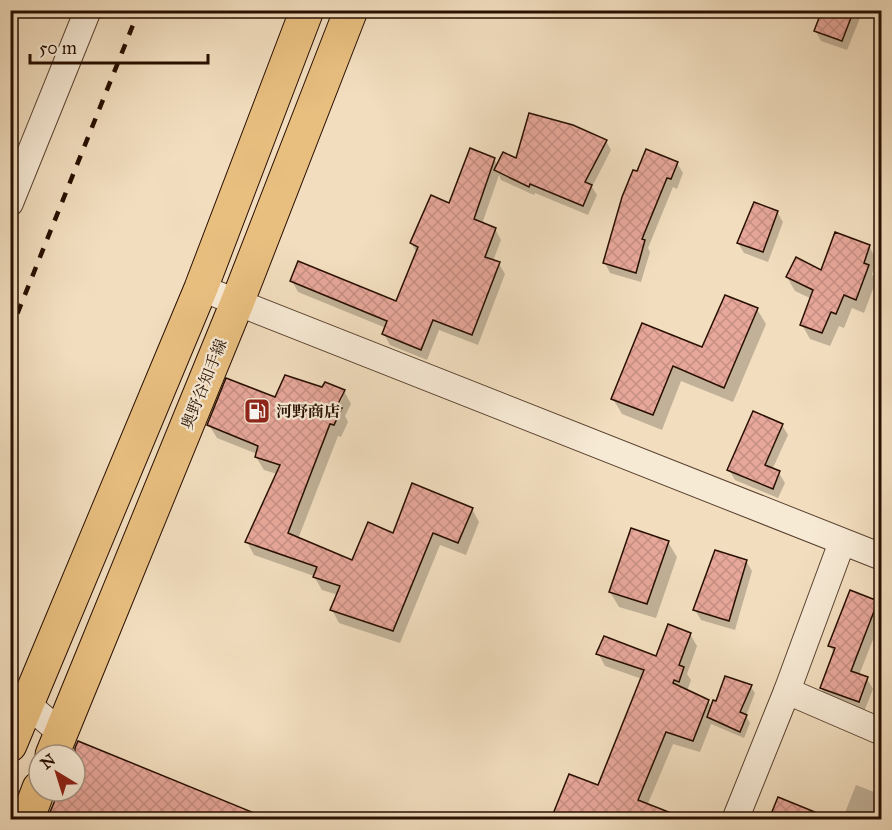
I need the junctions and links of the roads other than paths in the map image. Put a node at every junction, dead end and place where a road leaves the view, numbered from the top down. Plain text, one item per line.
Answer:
1 (88, 10) edge
2 (307, 10) edge
3 (351, 10) edge
4 (10, 203) edge
5 (201, 288) junction
6 (237, 303) junction
7 (842, 542) junction
8 (882, 557) edge
9 (787, 692) junction
10 (15, 720) edge
11 (882, 732) edge
12 (56, 743) edge
13 (33, 803) edge
14 (27, 819) edge
15 (735, 819) edge

1 - 4 street
2 - 5 main road
3 - 6 main road, 奥野谷知手線
5 - 6 street
5 - 10 main road
6 - 7 street
6 - 12 main road, 奥野谷知手線
7 - 8 street
7 - 9 street
9 - 11 street
9 - 15 street
10 - 12 street
13 - 14 main road

